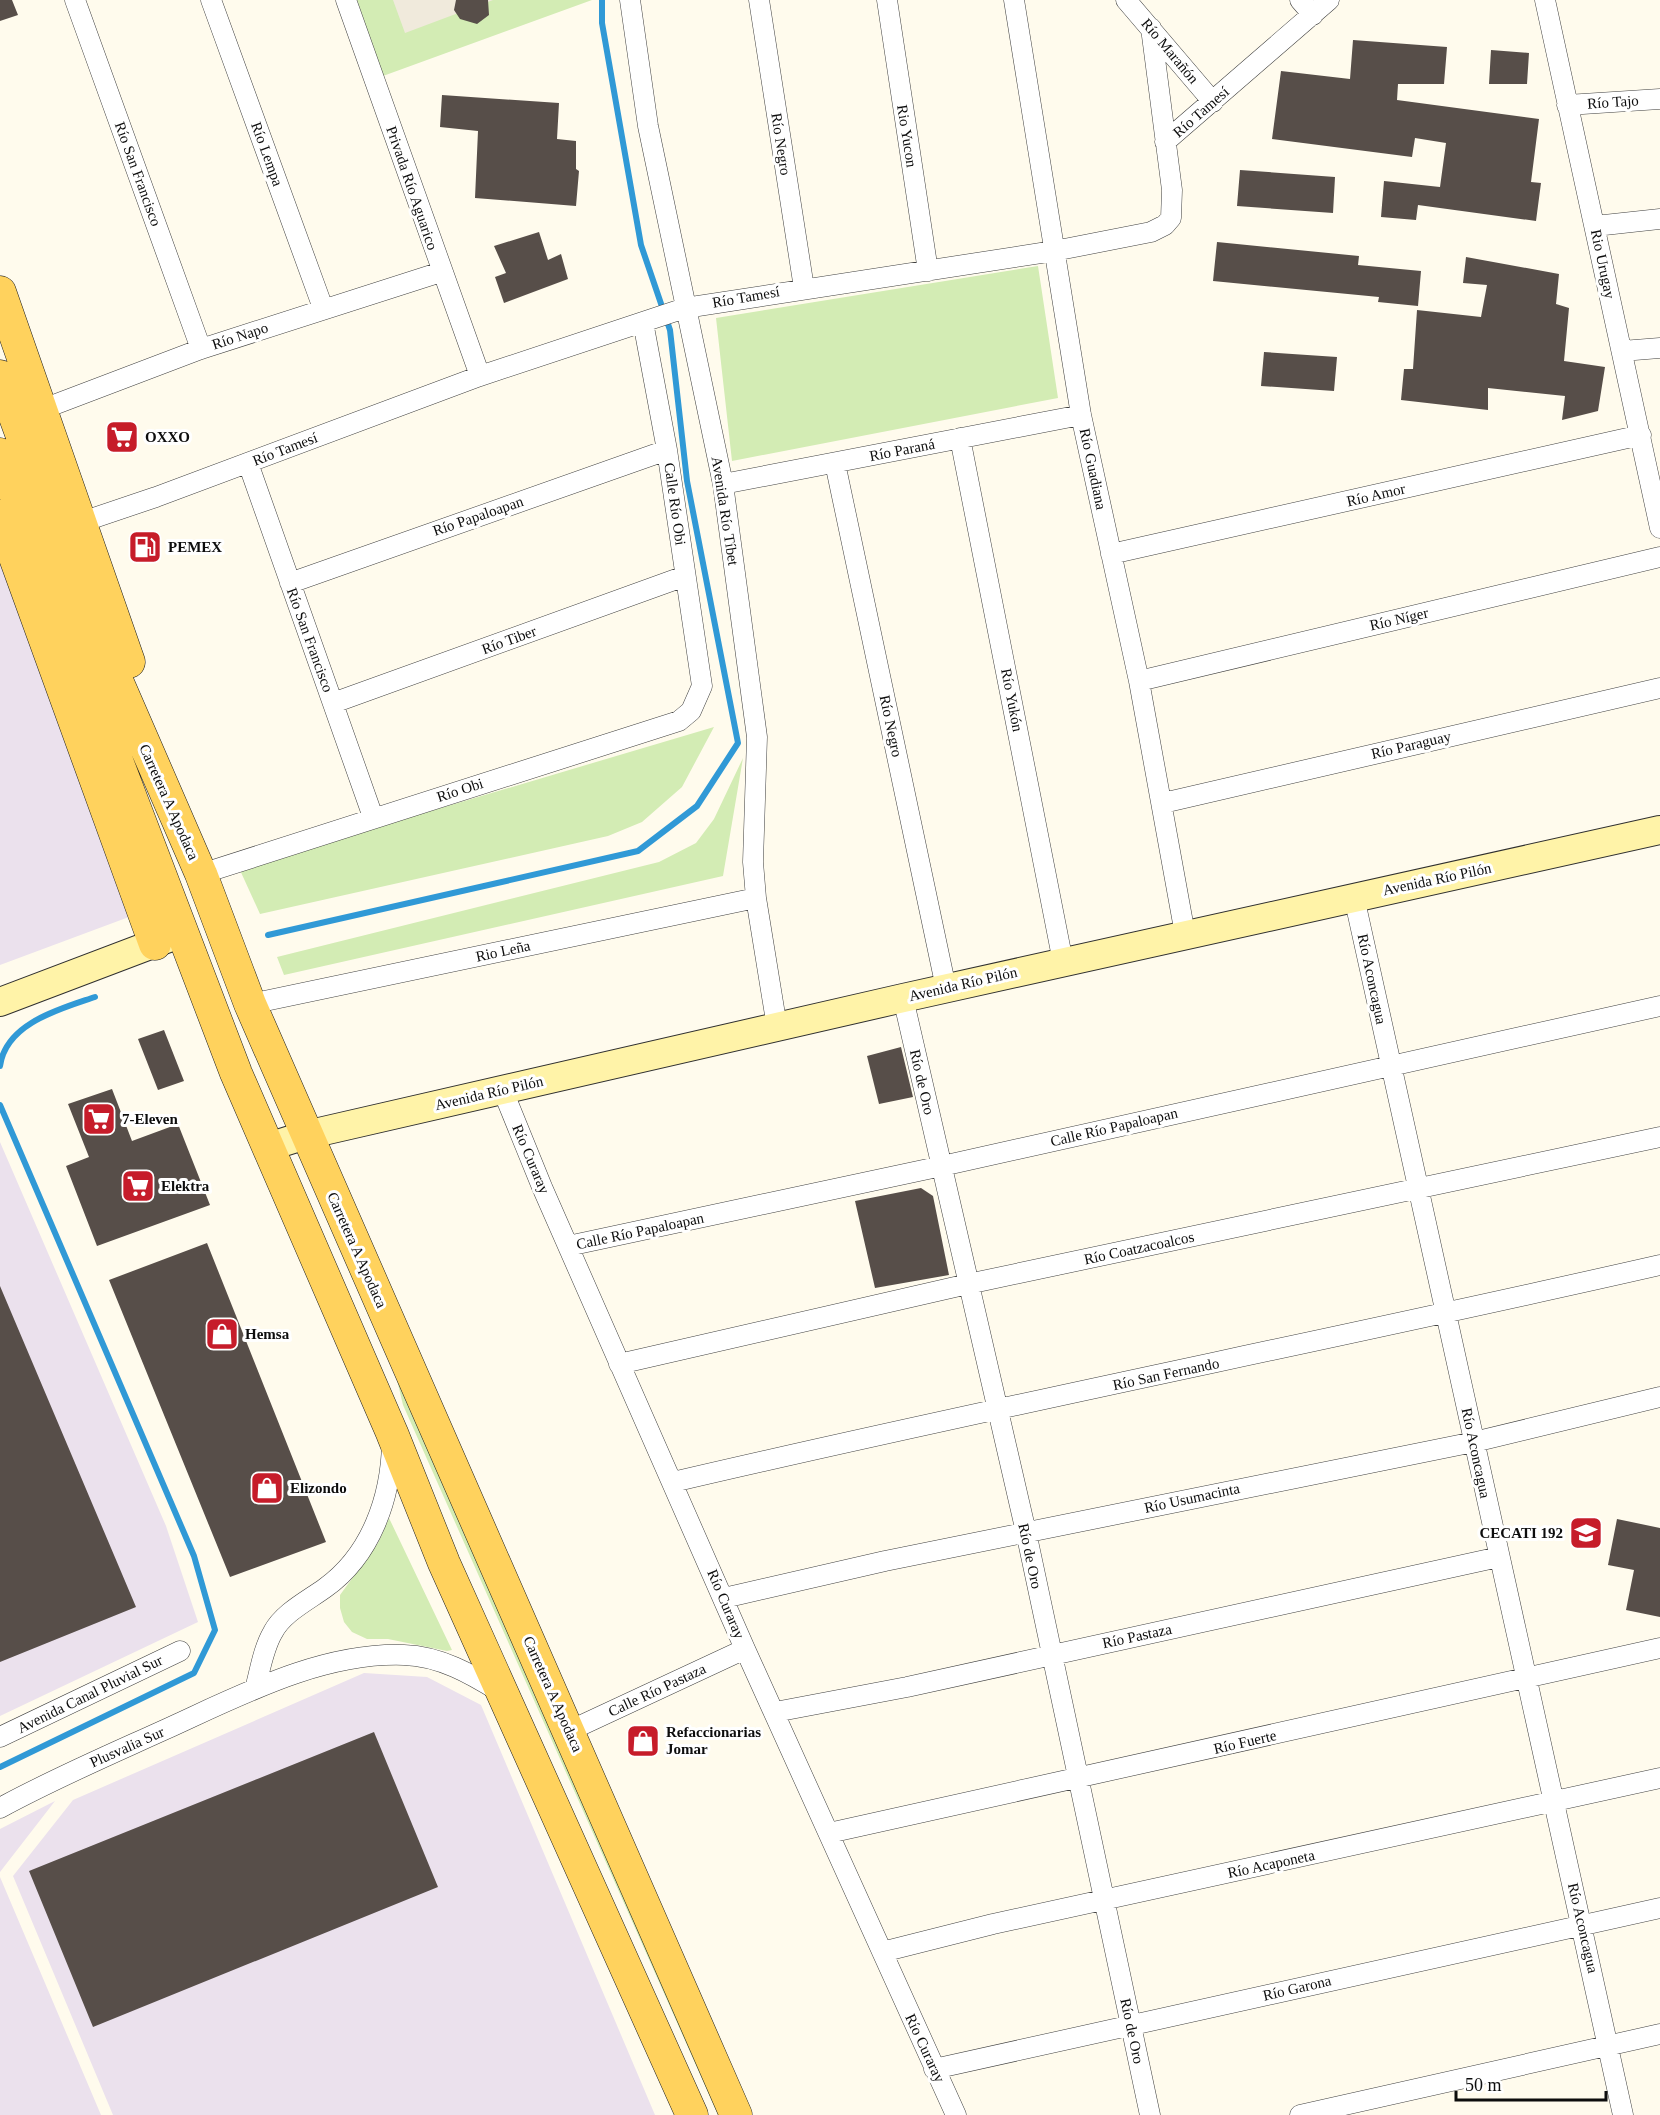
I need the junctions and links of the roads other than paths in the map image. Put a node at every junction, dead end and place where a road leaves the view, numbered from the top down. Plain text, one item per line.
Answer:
1 (75, 0) edge
2 (211, 0) edge
3 (346, 0) edge
4 (630, 0) edge
5 (759, 0) edge
6 (886, 0) edge
7 (1014, 0) edge
8 (1126, 0) edge
9 (1300, 0) edge
10 (1329, 0) edge
11 (1545, 0) edge
12 (1313, 15) junction
13 (1151, 28) junction
14 (1660, 99) edge
15 (1213, 102) junction
16 (1567, 105) junction
17 (1165, 142) junction
18 (1660, 219) edge
19 (1595, 226) junction
20 (1054, 251) junction
21 (928, 271) junction
22 (441, 272) junction
23 (804, 288) junction
24 (0, 292) edge
25 (323, 308) junction
26 (681, 309) junction
27 (648, 320) junction
28 (1660, 348) edge
29 (201, 349) junction
30 (1622, 351) junction
31 (0, 376) edge
32 (480, 376) junction
33 (1081, 415) junction
34 (14, 435) edge
35 (1641, 435) junction
36 (960, 438) junction
37 (667, 450) junction
38 (248, 463) junction
39 (835, 463) junction
40 (723, 484) junction
41 (0, 516) edge
42 (69, 527) junction
43 (1660, 528) edge
44 (1111, 554) junction
45 (1660, 557) edge
46 (685, 576) junction
47 (290, 583) junction
48 (1139, 681) junction
49 (702, 686) joint
50 (1660, 688) edge
51 (333, 703) junction
52 (1163, 803) junction
53 (373, 817) junction
54 (1660, 830) edge
55 (201, 874) junction
56 (1354, 897) junction
57 (756, 898) junction
58 (1185, 934) junction
59 (169, 938) junction
60 (1063, 962) junction
61 (946, 988) junction
62 (903, 998) junction
63 (0, 1002) edge
64 (250, 1004) junction
65 (1660, 1006) edge
66 (777, 1027) junction
67 (1392, 1066) junction
68 (503, 1090) junction
69 (306, 1135) junction
70 (1660, 1137) edge
71 (268, 1147) junction
72 (942, 1166) junction
73 (1419, 1189) junction
74 (568, 1246) junction
75 (1660, 1265) edge
76 (968, 1284) junction
77 (1446, 1314) junction
78 (619, 1364) junction
79 (1660, 1397) edge
80 (998, 1409) junction
81 (392, 1433) junction
82 (1474, 1442) junction
83 (673, 1482) junction
84 (1026, 1532) junction
85 (1499, 1557) junction
86 (724, 1598) junction
87 (1660, 1648) edge
88 (745, 1649) junction
89 (180, 1651) dead end
90 (1051, 1655) junction
91 (1528, 1677) junction
92 (255, 1689) junction
93 (503, 1694) junction
94 (775, 1712) junction
95 (578, 1727) junction
96 (0, 1737) edge
97 (1660, 1778) edge
98 (1079, 1779) junction
99 (1554, 1802) junction
100 (0, 1808) edge
101 (829, 1833) junction
102 (1104, 1900) junction
103 (1660, 1908) edge
104 (1583, 1926) junction
105 (882, 1952) junction
106 (1130, 2026) junction
107 (1660, 2034) edge
108 (1608, 2045) junction
109 (934, 2069) junction
110 (692, 2115) edge
111 (736, 2115) edge
112 (757, 2115) edge
113 (956, 2115) edge
114 (1150, 2115) edge
115 (1300, 2115) edge
116 (1623, 2115) edge

1 - 29 street, Río San Francisco
2 - 25 street, Río Lempa
3 - 22 street, Privada Río Aguarico
4 - 26 street, Avenida Río Tíbet
5 - 23 street, Río Negro
6 - 21 street, Rio Yucon
7 - 20 street, Río Guadiana
8 - 13 street, Río Marañón
9 - 12 street
10 - 12 street, Río Tamesí
11 - 16 street, Rio Urugay
12 - 15 street, Río Tamesí
13 - 15 street, Río Marañón
13 - 17 street
14 - 16 street, Río Tajo
15 - 17 street, Río Tamesí
16 - 19 street, Rio Urugay
17 - 20 street, Río Tamesí
18 - 19 street
19 - 30 street, Rio Urugay
20 - 21 street, Río Tamesí
20 - 33 street, Río Guadiana
21 - 23 street, Río Tamesí
22 - 25 street, Río Napo
22 - 32 street, Privada Río Aguarico
23 - 26 street, Río Tamesí
24 - 34 main road
25 - 29 street, Río Napo
26 - 27 street, Río Tamesí
26 - 40 street, Avenida Río Tíbet
27 - 32 street, Río Tamesí
27 - 37 street, Calle Río Obi
28 - 30 street
29 - 34 street, Río Napo
30 - 35 street, Rio Urugay
31 - 34 main road
32 - 38 street, Río Tamesí
33 - 36 street, Río Paraná
33 - 44 street, Río Guadiana
34 - 42 main road
34 - 59 main road
35 - 43 street, Rio Urugay
35 - 44 street, Río Amor
36 - 39 street, Río Paraná
36 - 60 street, Río Yukón
37 - 46 street, Calle Río Obi
37 - 47 street, Río Papaloapan
38 - 42 street, Río Tamesí
38 - 47 street, Río San Francisco
39 - 40 street, Río Paraná
39 - 61 street, Río Negro
40 - 57 street, Avenida Río Tíbet
41 - 59 main road
42 - 55 main road, Carretera A Apodaca
44 - 48 street, Río Guadiana
45 - 48 street, Río Níger
46 - 49 street, Calle Río Obi
46 - 51 street, Río Tiber
47 - 51 street, Río San Francisco
48 - 52 street, Río Guadiana
49 - 53 street, Río Obi
50 - 52 street, Río Paraguay
51 - 53 street, Río San Francisco
52 - 58 street, Río Guadiana
53 - 55 street, Río Obi
54 - 56 main road, Avenida Río Pilón
55 - 64 main road, Carretera A Apodaca
56 - 58 main road, Avenida Río Pilón
56 - 67 street, Río Aconcagua
57 - 64 street, Rio Leña
57 - 66 street, Avenida Río Tíbet
58 - 60 main road, Avenida Río Pilón
59 - 63 main road
59 - 71 main road
60 - 61 main road, Avenida Río Pilón
61 - 62 main road, Avenida Río Pilón
62 - 66 main road, Avenida Río Pilón
62 - 72 street, Río de Oro
64 - 69 main road, Carretera A Apodaca
65 - 67 street, Calle Río Papaloapan
66 - 68 main road, Avenida Río Pilón
67 - 72 street, Calle Río Papaloapan
67 - 73 street, Río Aconcagua
68 - 69 main road, Avenida Río Pilón
68 - 74 street, Río Curaray
69 - 71 main road, Avenida Río Pilón
69 - 95 main road, Carretera A Apodaca
70 - 73 street, Río Coatzacoalcos
71 - 81 main road
72 - 74 street, Calle Río Papaloapan
72 - 76 street, Río de Oro
73 - 76 street, Río Coatzacoalcos
73 - 77 street, Río Aconcagua
74 - 78 street, Río Curaray
75 - 77 street, Río San Fernando
76 - 78 street, Río Coatzacoalcos
76 - 80 street, Río de Oro
77 - 80 street, Río San Fernando
77 - 82 street, Río Aconcagua
78 - 83 street, Río Curaray
79 - 82 street, Río Usumacinta
80 - 83 street, Río San Fernando
80 - 84 street, Río de Oro
81 - 92 street
81 - 93 main road
82 - 84 street, Río Usumacinta
82 - 85 street, Río Aconcagua
83 - 86 street, Río Curaray
84 - 86 street, Río Usumacinta
84 - 90 street, Río de Oro
85 - 90 street, Río Pastaza
85 - 91 street, Río Aconcagua
86 - 88 street, Río Curaray
87 - 91 street, Río Fuerte
88 - 94 street, Río Curaray
88 - 95 street, Calle Río Pastaza
89 - 96 street, Avenida Canal Pluvial Sur
90 - 94 street, Río Pastaza
90 - 98 street, Río de Oro
91 - 98 street, Río Fuerte
91 - 99 street, Río Aconcagua
92 - 93 street, Plusvalia Sur
92 - 100 street, Plusvalia Sur
93 - 110 main road
94 - 101 street, Río Curaray
95 - 111 main road, Carretera A Apodaca
95 - 112 main road
97 - 99 street, Río Acaponeta
98 - 101 street, Río Fuerte
98 - 102 street, Río de Oro
99 - 102 street, Río Acaponeta
99 - 104 street, Río Aconcagua
101 - 105 street, Río Curaray
102 - 105 street, Río Acaponeta
102 - 106 street, Río de Oro
103 - 104 street, Río Garona
104 - 106 street, Río Garona
104 - 108 street, Río Aconcagua
105 - 109 street, Río Curaray
106 - 109 street, Río Garona
106 - 114 street, Río de Oro
107 - 108 street
108 - 115 street
108 - 116 street, Río Aconcagua
109 - 113 street, Río Curaray

